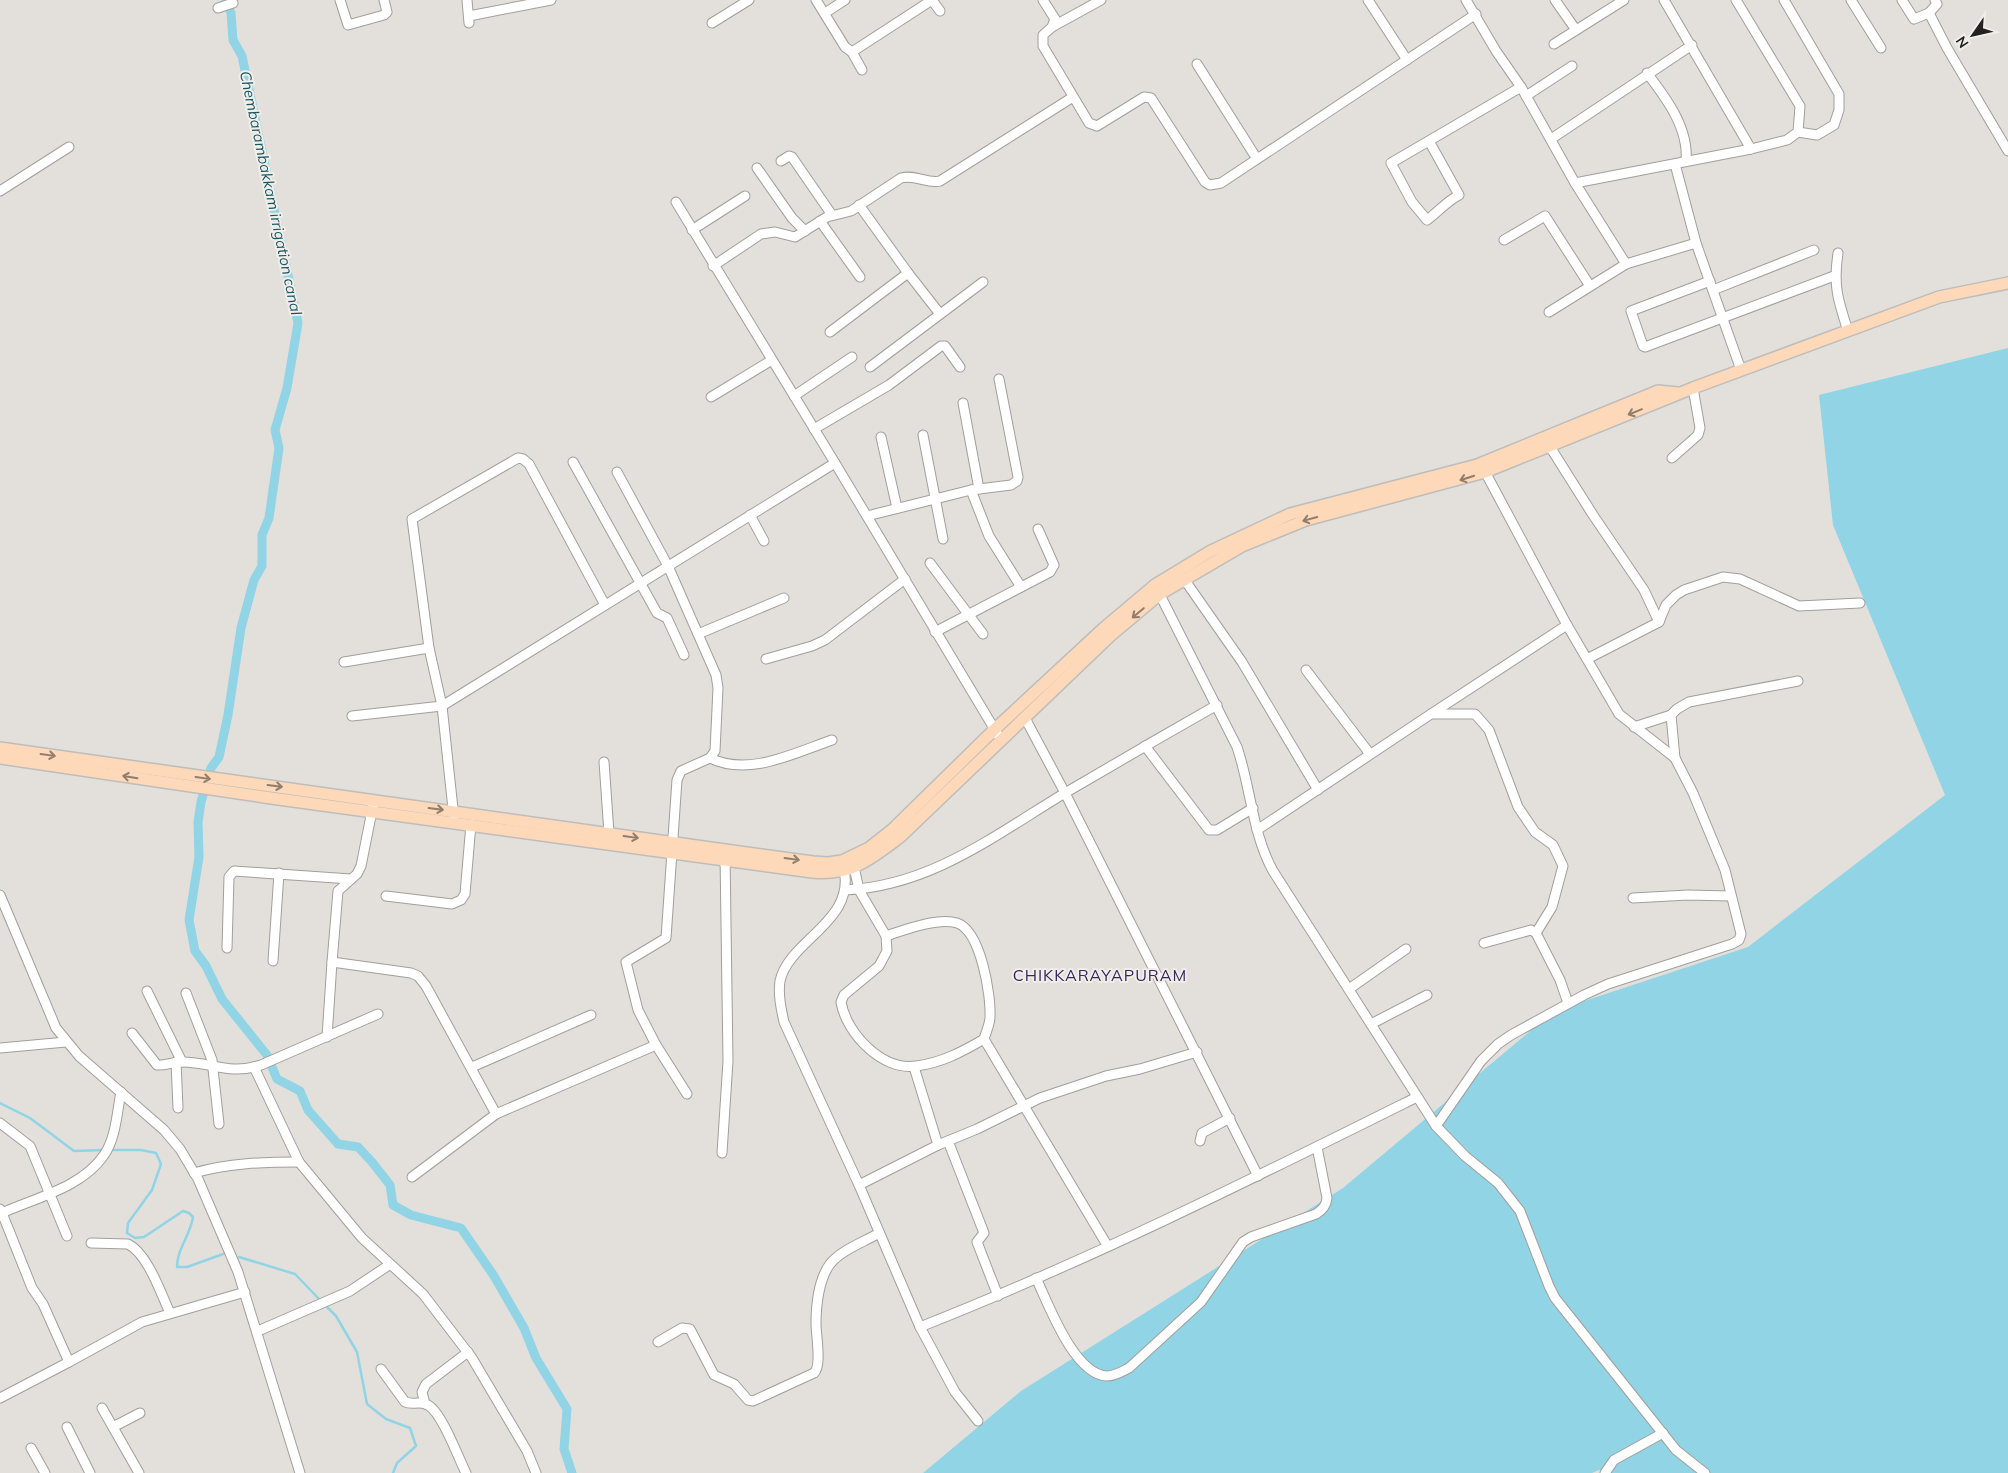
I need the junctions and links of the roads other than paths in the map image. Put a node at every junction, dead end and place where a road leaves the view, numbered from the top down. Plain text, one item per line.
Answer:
1 (340, 0) edge
2 (384, 0) edge
3 (467, 0) edge
4 (551, 0) edge
5 (749, 0) edge
6 (816, 0) edge
7 (845, 0) edge
8 (932, 0) edge
9 (1043, 0) edge
10 (1102, 0) edge
11 (1368, 0) edge
12 (1466, 0) edge
13 (1555, 0) edge
14 (1624, 0) edge
15 (1664, 0) edge
16 (1736, 0) edge
17 (1784, 0) edge
18 (1851, 0) edge
19 (1902, 0) edge
20 (1935, 0) edge
21 (233, 3) dead end
22 (1611, 4) edge
23 (218, 8) dead end
24 (940, 12) dead end
25 (825, 13) junction
26 (1476, 14) junction
27 (1929, 14) junction
28 (712, 23) dead end
29 (1052, 27) junction
30 (1576, 30) junction
31 (1554, 44) dead end
32 (1692, 45) junction
33 (1881, 48) dead end
34 (852, 52) junction
35 (1407, 60) junction
36 (1197, 64) dead end
37 (1572, 66) dead end
38 (862, 70) dead end
39 (1647, 73) junction
40 (1521, 87) junction
41 (1526, 96) junction
42 (1073, 97) junction
43 (1798, 132) junction
44 (1551, 139) junction
45 (1429, 141) junction
46 (69, 147) dead end
47 (1752, 149) junction
48 (2008, 151) edge
49 (1257, 160) junction
50 (781, 161) dead end
51 (1686, 161) junction
52 (1674, 164) junction
53 (757, 168) dead end
54 (1575, 183) junction
55 (0, 191) edge
56 (745, 196) dead end
57 (676, 202) dead end
58 (859, 205) junction
59 (832, 215) junction
60 (820, 221) junction
61 (692, 230) junction
62 (805, 231) junction
63 (1504, 240) dead end
64 (1696, 243) junction
65 (1814, 250) dead end
66 (1838, 253) dead end
67 (1626, 264) junction
68 (713, 266) junction
69 (908, 274) junction
70 (1834, 276) junction
71 (860, 277) dead end
72 (983, 282) dead end
73 (2008, 283) edge
74 (1712, 285) junction
75 (1590, 286) junction
76 (1549, 312) dead end
77 (940, 314) junction
78 (1722, 318) junction
79 (1848, 331) junction
80 (830, 332) dead end
81 (852, 357) dead end
82 (772, 360) junction
83 (960, 366) dead end
84 (870, 367) dead end
85 (1741, 370) junction
86 (998, 379) dead end
87 (1693, 388) junction
88 (711, 396) dead end
89 (794, 396) junction
90 (963, 403) dead end
91 (814, 429) junction
92 (923, 435) dead end
93 (880, 436) dead end
94 (1547, 442) junction
95 (1672, 458) dead end
96 (573, 462) dead end
97 (836, 462) junction
98 (1483, 468) junction
99 (617, 472) dead end
100 (975, 489) junction
101 (935, 500) junction
102 (897, 508) junction
103 (750, 515) junction
104 (867, 516) junction
105 (1038, 529) dead end
106 (943, 539) dead end
107 (764, 541) dead end
108 (930, 563) dead end
109 (668, 566) junction
110 (905, 579) junction
111 (1184, 579) junction
112 (640, 582) junction
113 (1021, 587) junction
114 (1157, 590) junction
115 (784, 598) dead end
116 (1860, 603) dead end
117 (605, 605) junction
118 (968, 615) junction
119 (1659, 622) junction
120 (1567, 625) junction
121 (935, 632) junction
122 (698, 634) junction
123 (983, 634) dead end
124 (429, 648) junction
125 (684, 655) dead end
126 (766, 659) dead end
127 (1587, 659) junction
128 (344, 662) dead end
129 (1306, 670) dead end
130 (1798, 681) dead end
131 (1217, 705) junction
132 (442, 706) junction
133 (1431, 714) junction
134 (1671, 715) junction
135 (352, 716) dead end
136 (1025, 718) junction
137 (1634, 726) junction
138 (994, 730) junction
139 (832, 740) dead end
140 (1001, 740) junction
141 (1144, 746) junction
142 (0, 748) edge
143 (1370, 754) junction
144 (0, 758) edge
145 (710, 758) junction
146 (1675, 758) junction
147 (604, 762) dead end
148 (179, 779) junction
149 (1318, 790) junction
150 (1065, 793) junction
151 (373, 806) junction
152 (1253, 808) junction
153 (454, 816) junction
154 (470, 824) junction
155 (1257, 830) junction
156 (609, 833) junction
157 (673, 848) junction
158 (725, 855) junction
159 (848, 864) junction
160 (280, 873) junction
161 (351, 879) junction
162 (845, 890) junction
163 (859, 890) junction
164 (0, 895) edge
165 (386, 896) dead end
166 (1730, 896) junction
167 (1633, 898) dead end
168 (1536, 933) junction
169 (886, 936) junction
170 (1484, 942) dead end
171 (227, 948) dead end
172 (1406, 948) dead end
173 (273, 961) dead end
174 (332, 962) junction
175 (1349, 988) junction
176 (147, 991) dead end
177 (186, 993) dead end
178 (1427, 995) dead end
179 (1568, 1003) junction
180 (378, 1014) dead end
181 (591, 1015) dead end
182 (1371, 1024) junction
183 (132, 1033) dead end
184 (327, 1037) junction
185 (984, 1039) junction
186 (66, 1042) junction
187 (656, 1045) junction
188 (0, 1048) edge
189 (1197, 1052) junction
190 (179, 1062) junction
191 (257, 1066) junction
192 (472, 1067) junction
193 (914, 1067) junction
194 (214, 1068) junction
195 (121, 1092) junction
196 (686, 1094) dead end
197 (1417, 1097) junction
198 (1025, 1106) junction
199 (178, 1108) dead end
200 (496, 1114) junction
201 (1230, 1118) junction
202 (0, 1123) edge
203 (218, 1124) dead end
204 (1436, 1126) junction
205 (948, 1141) junction
206 (1200, 1141) dead end
207 (938, 1145) junction
208 (1316, 1147) junction
209 (722, 1153) dead end
210 (300, 1162) junction
211 (194, 1173) junction
212 (1258, 1176) junction
213 (412, 1177) dead end
214 (859, 1185) junction
215 (49, 1192) junction
216 (1, 1212) edge
217 (879, 1233) junction
218 (67, 1236) dead end
219 (91, 1243) dead end
220 (1107, 1245) junction
221 (389, 1265) junction
222 (1036, 1278) junction
223 (245, 1292) junction
224 (998, 1296) junction
225 (170, 1313) junction
226 (920, 1327) junction
227 (258, 1331) junction
228 (658, 1342) dead end
229 (468, 1352) junction
230 (69, 1362) junction
231 (381, 1369) dead end
232 (0, 1398) edge
233 (425, 1404) junction
234 (102, 1408) dead end
235 (140, 1413) dead end
236 (978, 1421) dead end
237 (67, 1427) dead end
238 (113, 1427) junction
239 (1662, 1433) junction
240 (31, 1448) dead end
241 (45, 1473) edge
242 (90, 1473) edge
243 (139, 1473) edge
244 (300, 1473) edge
245 (466, 1473) edge
246 (536, 1473) edge
247 (1605, 1473) edge
248 (1705, 1473) edge

1 - 2 street
3 - 4 street
5 - 28 street
6 - 25 street
7 - 25 street
8 - 24 street
8 - 34 street
9 - 29 street
10 - 29 street
11 - 35 street
12 - 26 street
13 - 30 street
14 - 22 street
15 - 32 street
16 - 43 street
17 - 43 street
18 - 33 street
19 - 27 street
20 - 27 street
21 - 23 street
22 - 30 street
25 - 34 street
26 - 35 street
26 - 40 street
27 - 48 street
29 - 42 street
30 - 31 street
32 - 39 street
32 - 47 street
34 - 38 street
35 - 49 street
36 - 49 street
37 - 41 street
39 - 44 street
39 - 51 street
40 - 41 street
40 - 45 street
41 - 44 street
42 - 49 street
42 - 58 street
43 - 47 street
44 - 54 street
45 - 45 street
46 - 55 street
47 - 51 street
50 - 59 street
51 - 52 street
52 - 54 street
52 - 64 street
53 - 62 street
54 - 67 street
56 - 61 street
57 - 61 street
58 - 59 street
58 - 69 street
59 - 60 street
60 - 62 street
60 - 71 street
61 - 68 street
62 - 68 street
63 - 75 street
64 - 67 street
64 - 74 street
65 - 74 street
66 - 70 street
67 - 75 street
68 - 82 street
69 - 77 street
69 - 80 street
70 - 78 street
70 - 79 street
72 - 77 street
73 - 79 main road
74 - 78 street
74 - 78 street
75 - 76 street
77 - 84 street
78 - 85 street
79 - 85 main road
81 - 89 street
82 - 88 street
82 - 89 street
83 - 91 street
85 - 87 main road
86 - 100 street
87 - 94 main road
87 - 95 street
89 - 91 street
90 - 100 street
91 - 97 street
92 - 101 street
93 - 102 street
94 - 98 main road
94 - 119 street
96 - 112 street
97 - 103 street
97 - 104 street
98 -> 111 main road
98 - 114 main road
98 - 120 street
99 - 109 street
100 - 101 street
100 - 113 street
101 - 102 street
101 - 106 street
102 - 104 street
103 - 107 street
103 - 109 street
104 - 110 street
105 - 113 street
108 - 118 street
109 - 112 street
109 - 122 street
110 - 121 street
110 - 126 street
111 - 114 main road
111 - 149 street
112 - 117 street
112 - 125 street
113 - 118 street
114 - 131 street
114 -> 136 main road
114 - 138 main road
115 - 122 street
116 - 119 street
117 - 124 street
117 - 132 street
118 - 121 street
118 - 123 street
119 - 127 street
120 - 127 street
120 - 133 street
121 - 138 street
122 - 145 street
124 - 128 street
124 - 132 street
127 - 137 street
129 - 143 street
130 - 134 street
131 - 141 street
131 - 152 street
132 - 135 street
132 - 153 street
133 - 143 street
133 - 168 street
134 - 137 street
134 - 146 street
136 - 140 main road
136 - 150 street
137 - 146 street
138 - 140 street
138 - 159 main road
139 - 145 street
140 - 159 main road
141 - 150 street
141 - 152 street
142 -> 148 main road
143 - 149 street
148 -> 144 main road
145 - 157 street
146 - 166 street
147 - 156 street
148 - 151 main road
149 - 155 street
150 - 163 street
150 - 189 street
151 - 153 main road
151 - 161 street
152 - 155 street
153 - 154 main road
153 - 156 main road
154 - 157 main road
154 - 165 street
155 - 175 street
156 -> 157 main road
157 - 158 main road
157 - 187 street
158 - 159 main road
158 - 209 street
159 - 162 street
159 - 163 street
160 - 161 street
160 - 171 street
160 - 173 street
161 - 174 street
162 - 163 street
162 - 214 street
163 - 169 street
164 - 186 street
166 - 167 street
166 - 179 street
168 - 170 street
168 - 179 street
169 - 185 street
169 - 193 street
172 - 175 street
174 - 184 street
174 - 192 street
175 - 182 street
176 - 190 street
177 - 194 street
178 - 182 street
179 - 204 street
180 - 184 street
181 - 192 street
182 - 197 street
183 - 190 street
184 - 191 street
185 - 193 street
185 - 198 street
186 - 188 street
186 - 195 street
187 - 196 street
187 - 200 street
189 - 198 street
189 - 201 street
190 - 194 street
190 - 199 street
191 - 194 street
191 - 210 street
192 - 200 street
193 - 207 street
194 - 203 street
195 - 211 street
195 - 215 street
197 - 204 street
197 - 208 street
198 - 205 street
198 - 220 street
200 - 213 street
201 - 206 street
201 - 212 street
202 - 215 street
204 - 239 street
205 - 207 street
205 - 224 street
207 - 214 street
208 - 212 street
208 - 222 street
210 - 211 street
210 - 221 street
211 - 223 street
212 - 220 street
214 - 217 street
215 - 216 street
215 - 218 street
216 - 230 street
217 - 226 street
217 - 228 street
219 - 225 street
220 - 222 street
221 - 227 street
221 - 229 street
222 - 224 street
223 - 225 street
223 - 227 street
224 - 226 street
225 - 230 street
226 - 236 street
227 - 244 street
229 - 233 street
229 - 246 street
230 - 232 street
231 - 233 street
233 - 245 street
234 - 238 street
235 - 238 street
237 - 242 street
238 - 243 street
239 - 247 street
239 - 248 street
240 - 241 street

